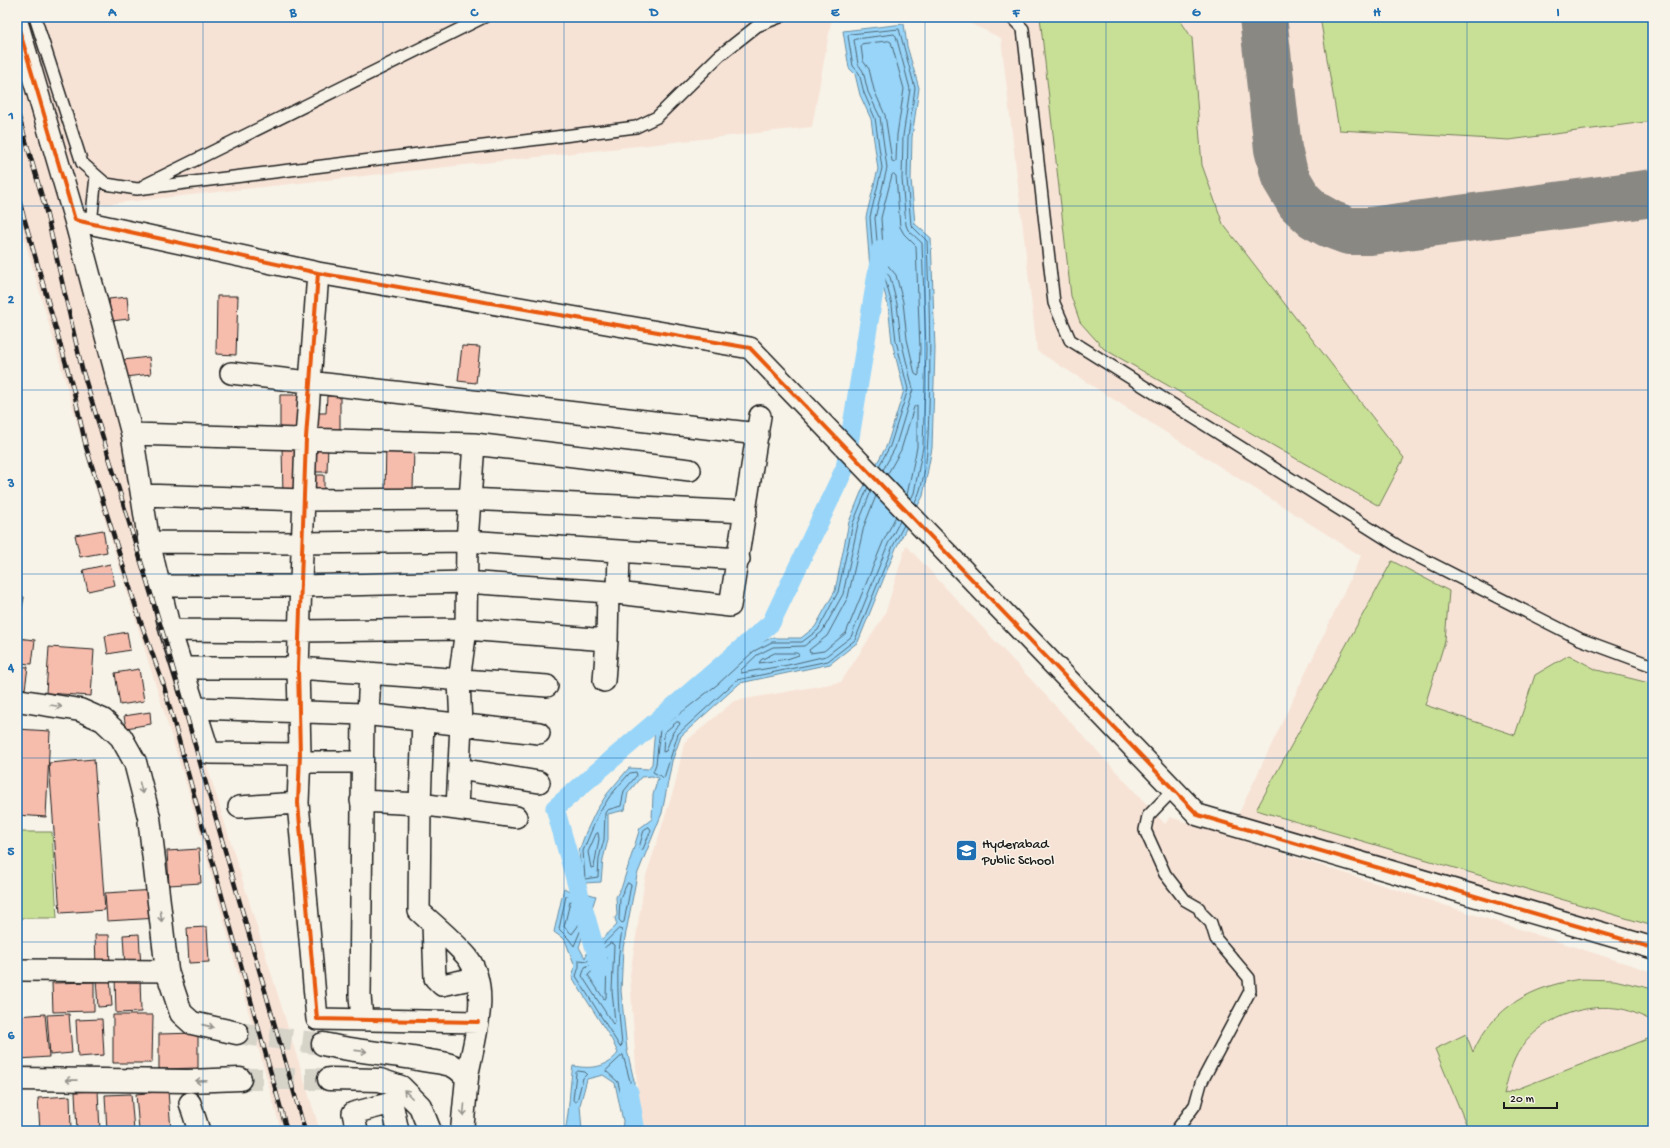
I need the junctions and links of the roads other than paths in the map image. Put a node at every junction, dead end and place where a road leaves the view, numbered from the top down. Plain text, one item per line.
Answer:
1 (35, 17) edge
2 (484, 17) edge
3 (780, 17) edge
4 (1011, 17) edge
5 (17, 22) edge
6 (96, 176) junction
7 (137, 188) junction
8 (83, 222) junction
9 (318, 273) junction
10 (231, 373) dead end
11 (310, 381) junction
12 (132, 434) junction
13 (306, 438) junction
14 (474, 444) junction
15 (690, 470) dead end
16 (142, 495) junction
17 (304, 500) junction
18 (469, 500) junction
19 (746, 512) junction
20 (467, 541) junction
21 (149, 542) junction
22 (302, 543) junction
23 (619, 551) junction
24 (739, 559) junction
25 (465, 582) junction
26 (160, 586) junction
27 (301, 586) junction
28 (613, 593) junction
29 (466, 629) junction
30 (170, 630) junction
31 (299, 631) junction
32 (607, 640) junction
33 (1653, 666) edge
34 (183, 668) junction
35 (298, 668) junction
36 (370, 674) junction
37 (459, 681) junction
38 (604, 681) dead end
39 (547, 686) dead end
40 (17, 700) edge
41 (196, 708) junction
42 (298, 712) junction
43 (366, 714) junction
44 (423, 720) junction
45 (461, 724) junction
46 (539, 733) dead end
47 (300, 754) junction
48 (362, 762) junction
49 (458, 770) junction
50 (539, 782) dead end
51 (1174, 789) junction
52 (361, 800) junction
53 (298, 803) junction
54 (420, 804) junction
55 (239, 807) dead end
56 (457, 809) junction
57 (516, 817) dead end
58 (433, 924) junction
59 (1653, 948) edge
60 (17, 970) edge
61 (168, 971) junction
62 (476, 978) junction
63 (362, 1020) junction
64 (478, 1022) junction
65 (237, 1033) tunnel mouth
66 (323, 1044) tunnel mouth
67 (467, 1078) junction
68 (17, 1079) edge
69 (240, 1079) tunnel mouth
70 (329, 1079) tunnel mouth
71 (190, 1103) dead end
72 (199, 1131) edge
73 (357, 1131) edge
74 (398, 1131) edge
75 (430, 1131) edge
76 (462, 1131) edge
77 (1176, 1131) edge

1 - 6 lane
2 - 7 lane
3 - 7 lane
4 - 33 lane
5 - 8 street
6 - 7 lane
6 - 8 lane
8 - 9 street
8 - 12 street
9 - 11 street
9 - 51 street
10 - 11 street
11 - 13 street
11 - 19 street
12 - 13 street
12 - 16 street
13 - 14 street
13 - 17 street
14 - 15 street
14 - 18 street
16 - 17 street
16 - 21 street
17 - 18 street
17 - 22 street
18 - 19 street
18 - 20 street
19 - 24 street
20 - 22 street
20 - 23 street
20 - 25 street
21 - 22 street
21 - 26 street
22 - 27 street
23 - 24 street
23 - 28 street
24 - 28 street
25 - 27 street
25 - 28 street
25 - 29 street
26 - 27 street
26 - 30 street
27 - 31 street
28 - 32 street
29 - 31 street
29 - 32 street
29 - 37 street
30 - 31 street
30 - 34 street
31 - 35 street
32 - 38 street
34 - 35 street
34 - 41 street
35 - 36 street
35 - 42 street
36 - 37 street
36 - 43 street
37 - 39 street
37 - 45 street
40 -> 61 street
41 - 42 street
41 - 47 street
42 - 43 street
42 - 47 street
43 - 44 street
43 - 48 street
44 - 45 street
44 - 54 street
45 - 46 street
45 - 49 street
47 - 48 street
47 - 53 street
48 - 52 street
49 - 50 street
49 - 56 street
51 - 59 street
51 - 77 lane
52 - 54 street
52 - 63 street
53 - 55 street
53 - 63 street
54 - 56 street
54 - 58 street
56 - 57 street
58 - 62 street
58 - 62 street
60 - 61 street
61 -> 65 street
62 - 64 street
63 - 64 street
64 - 67 street
66 -> 67 street
67 -> 76 street
69 -> 68 street
75 -> 70 street
71 - 72 street
73 - 74 street

